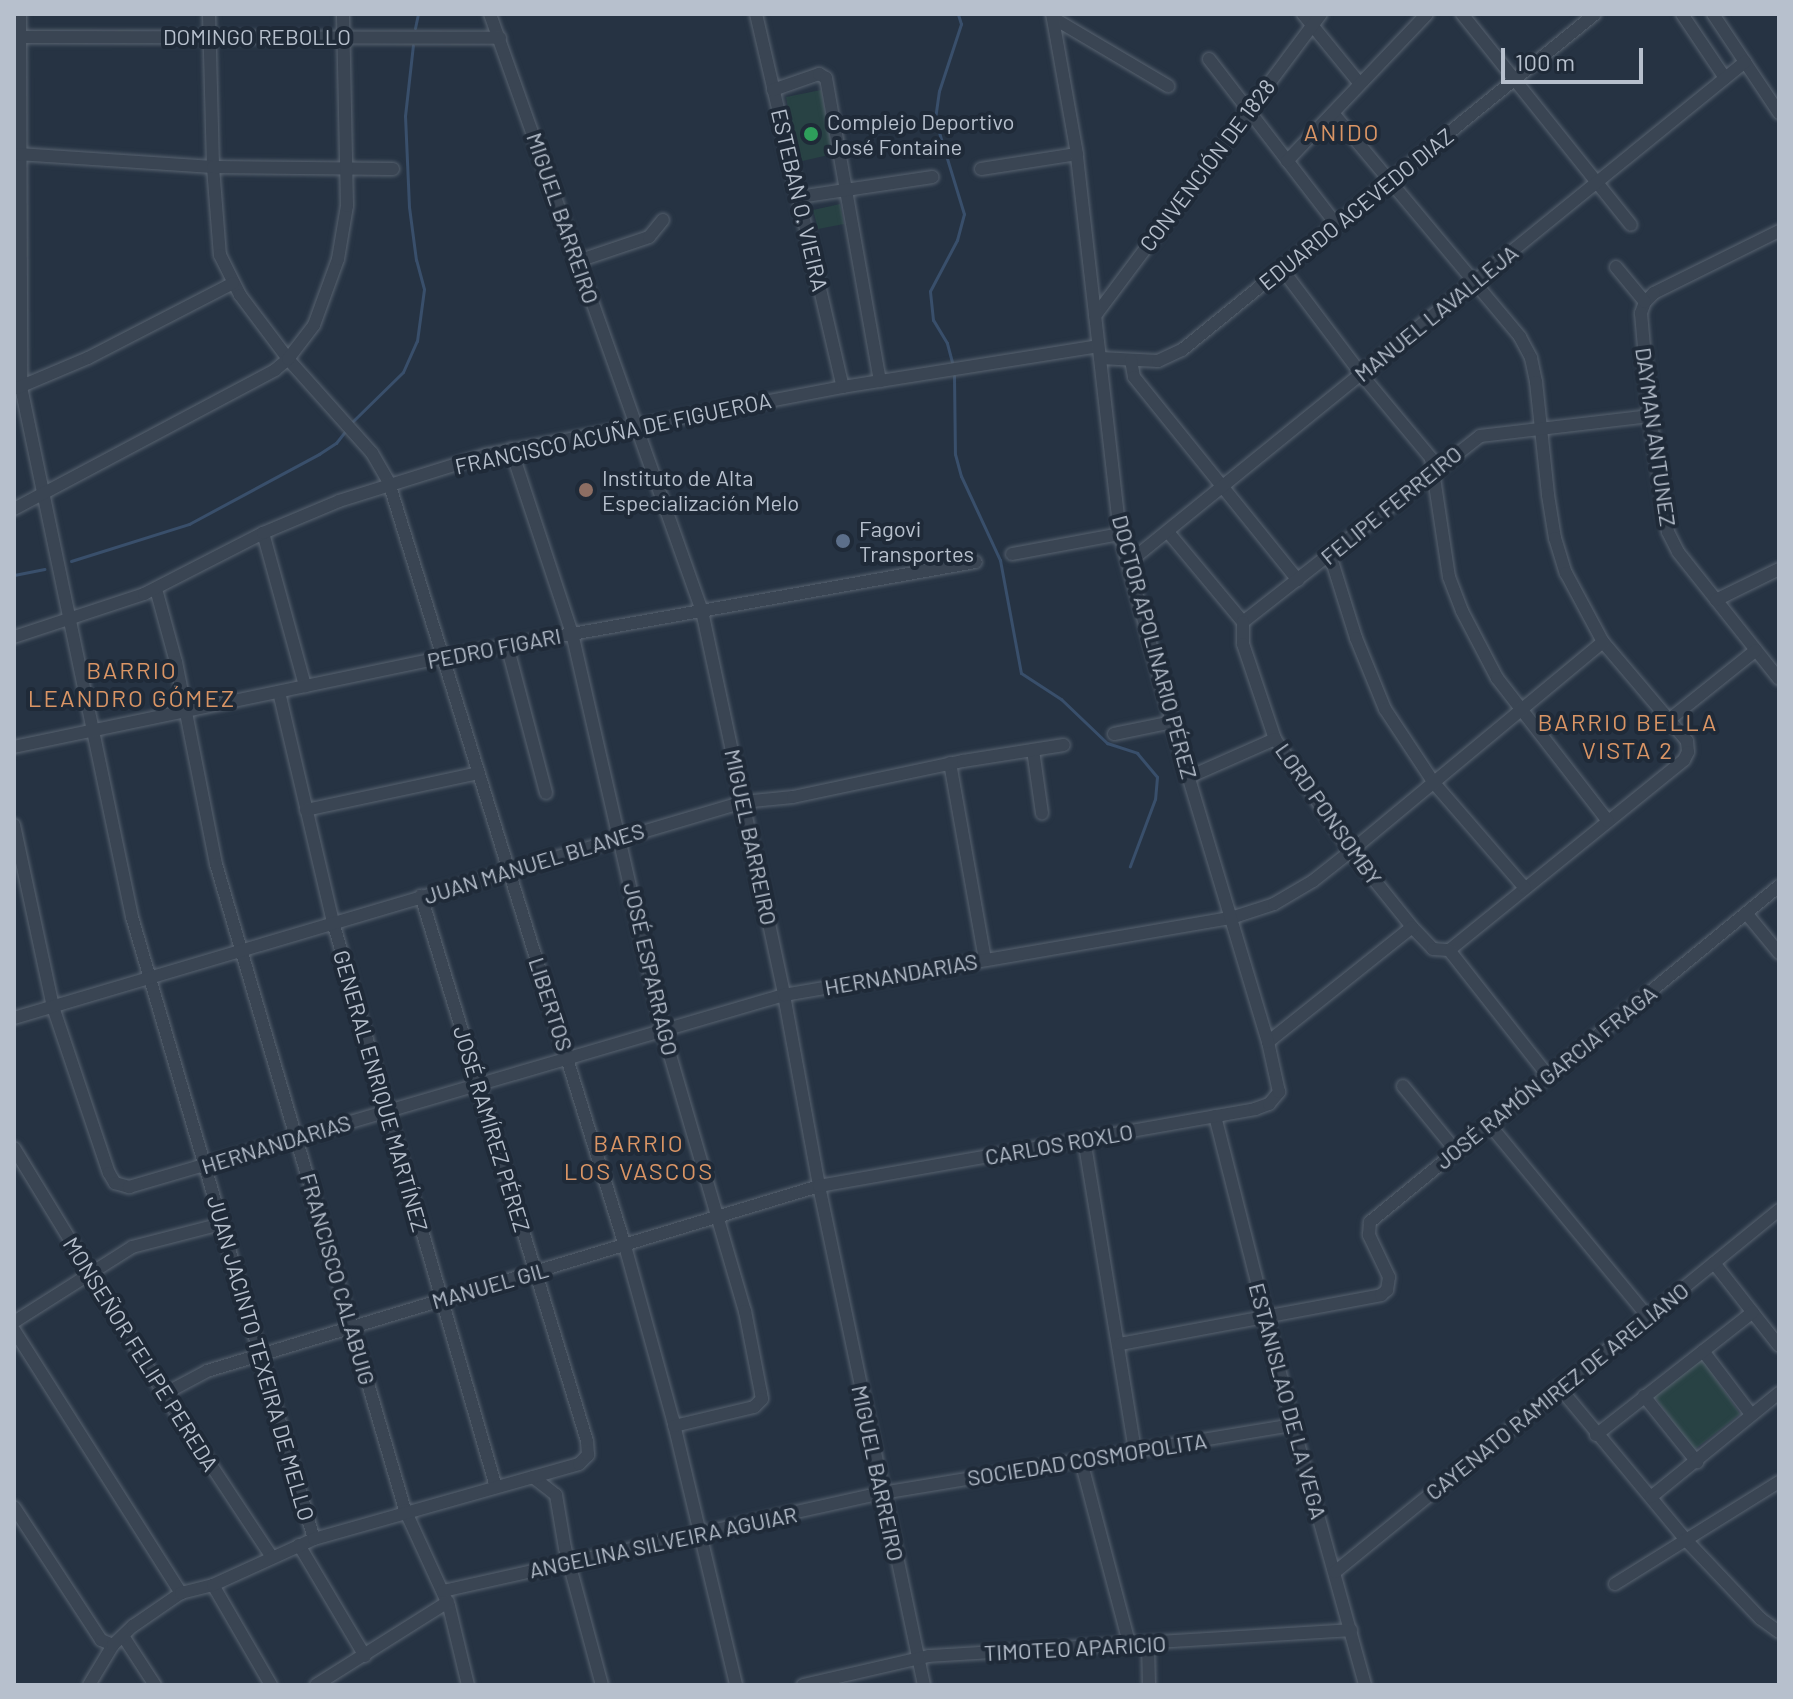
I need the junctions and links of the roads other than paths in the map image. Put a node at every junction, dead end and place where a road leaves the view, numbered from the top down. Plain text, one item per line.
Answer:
1 (20, 14) edge
2 (209, 14) edge
3 (343, 14) edge
4 (490, 14) edge
5 (756, 14) edge
6 (1074, 14) edge
7 (1303, 14) edge
8 (1321, 14) edge
9 (1427, 14) edge
10 (1462, 14) edge
11 (1595, 14) edge
12 (1682, 14) edge
13 (1713, 14) edge
14 (1056, 19) edge
15 (1312, 25) junction
16 (210, 36) junction
17 (17, 37) edge
18 (344, 37) junction
19 (500, 38) junction
20 (1209, 59) dead end
21 (1745, 62) junction
22 (1725, 78) junction
23 (1515, 81) junction
24 (1360, 84) junction
25 (1168, 86) dead end
26 (773, 90) junction
27 (1247, 111) junction
28 (1333, 113) junction
29 (1779, 113) edge
30 (18, 154) junction
31 (1077, 154) junction
32 (1287, 161) junction
33 (213, 167) junction
34 (347, 168) junction
35 (393, 169) dead end
36 (981, 169) dead end
37 (933, 177) dead end
38 (1392, 180) junction
39 (1596, 182) junction
40 (847, 190) junction
41 (799, 197) junction
42 (663, 220) dead end
43 (1336, 224) junction
44 (1631, 225) dead end
45 (1779, 231) edge
46 (578, 261) junction
47 (1616, 267) dead end
48 (1282, 269) junction
49 (1474, 282) junction
50 (233, 283) junction
51 (1645, 302) junction
52 (1095, 316) junction
53 (1099, 352) junction
54 (288, 359) junction
55 (1131, 360) junction
56 (1361, 374) junction
57 (880, 381) junction
58 (843, 387) junction
59 (18, 388) edge
60 (1650, 416) junction
61 (637, 425) junction
62 (1540, 427) junction
63 (511, 449) junction
64 (1434, 469) junction
65 (389, 483) junction
66 (1223, 487) junction
67 (43, 495) junction
68 (14, 509) edge
69 (1168, 532) junction
70 (263, 533) junction
71 (1120, 534) junction
72 (1012, 554) dead end
73 (1330, 555) junction
74 (976, 562) dead end
75 (1128, 563) junction
76 (1779, 569) edge
77 (1298, 580) junction
78 (156, 589) junction
79 (1716, 600) junction
80 (702, 611) junction
81 (68, 620) junction
82 (1243, 622) junction
83 (572, 633) junction
84 (14, 637) edge
85 (1603, 642) junction
86 (507, 645) junction
87 (1756, 650) junction
88 (443, 657) junction
89 (1779, 679) edge
90 (305, 686) junction
91 (279, 692) junction
92 (1521, 710) junction
93 (187, 711) junction
94 (1670, 719) junction
95 (1172, 722) junction
96 (93, 731) junction
97 (1114, 734) dead end
98 (1275, 739) junction
99 (1064, 745) dead end
100 (14, 747) edge
101 (1033, 750) junction
102 (950, 763) junction
103 (478, 773) junction
104 (1189, 777) junction
105 (1434, 783) junction
106 (546, 793) dead end
107 (743, 802) junction
108 (306, 810) junction
109 (1042, 813) dead end
110 (1608, 821) junction
111 (14, 825) edge
112 (620, 837) junction
113 (1351, 851) junction
114 (509, 870) junction
115 (1779, 886) edge
116 (1525, 888) junction
117 (421, 896) junction
118 (1746, 913) junction
119 (1231, 918) junction
120 (333, 922) junction
121 (1412, 927) junction
122 (242, 948) junction
123 (1449, 950) junction
124 (1779, 953) edge
125 (985, 959) junction
126 (151, 976) junction
127 (784, 995) junction
128 (53, 1007) junction
129 (14, 1018) edge
130 (663, 1031) junction
131 (1268, 1042) junction
132 (568, 1057) junction
133 (1548, 1076) junction
134 (1278, 1080) joint
135 (477, 1082) junction
136 (1403, 1086) dead end
137 (386, 1111) junction
138 (1215, 1116) junction
139 (1489, 1124) junction
140 (299, 1138) junction
141 (1084, 1139) junction
142 (14, 1148) edge
143 (1456, 1151) junction
144 (206, 1165) junction
145 (819, 1186) junction
146 (1779, 1210) edge
147 (717, 1215) junction
148 (221, 1224) junction
149 (625, 1246) junction
150 (1714, 1263) junction
151 (536, 1272) junction
152 (89, 1274) junction
153 (441, 1299) junction
154 (1753, 1312) junction
155 (1648, 1317) junction
156 (1265, 1320) junction
157 (14, 1322) edge
158 (349, 1327) junction
159 (14, 1330) edge
160 (1120, 1344) junction
161 (1779, 1346) edge
162 (1703, 1351) junction
163 (259, 1356) junction
164 (1559, 1387) junction
165 (1779, 1393) edge
166 (164, 1394) junction
167 (1644, 1396) junction
168 (1750, 1413) junction
169 (1293, 1425) junction
170 (674, 1426) junction
171 (1596, 1435) junction
172 (1135, 1452) junction
173 (1081, 1461) junction
174 (1697, 1462) junction
175 (533, 1477) junction
176 (1779, 1482) edge
177 (496, 1487) junction
178 (882, 1493) junction
179 (1651, 1497) junction
180 (14, 1507) edge
181 (405, 1510) junction
182 (699, 1533) junction
183 (314, 1539) junction
184 (1685, 1539) junction
185 (299, 1545) junction
186 (272, 1557) junction
187 (571, 1561) junction
188 (1335, 1572) junction
189 (1615, 1584) dead end
190 (213, 1585) junction
191 (181, 1593) junction
192 (446, 1596) junction
193 (1351, 1630) junction
194 (1779, 1632) edge
195 (123, 1636) junction
196 (113, 1645) junction
197 (1148, 1645) junction
198 (1130, 1646) junction
199 (365, 1656) junction
200 (918, 1658) junction
201 (336, 1679) edge
202 (89, 1685) edge
203 (155, 1685) edge
204 (271, 1685) edge
205 (316, 1685) edge
206 (468, 1685) edge
207 (602, 1685) edge
208 (736, 1685) edge
209 (803, 1685) edge
210 (924, 1685) edge
211 (1149, 1685) edge
212 (1365, 1685) edge

1 - 17 street, JUAN JACINTO TEXEIRA DE MELLO
2 - 16 street, LIBERTOS
3 - 18 street
4 - 19 street, MIGUEL BARREIRO
5 - 26 street, ESTEBAN O. VIEIRA
6 - 14 street
7 - 15 street
8 - 15 street, CONVENCIÓN DE 1828
9 - 24 street
10 - 23 street
11 - 23 street, EDUARDO ACEVEDO DIAZ
12 - 22 street
13 - 21 street
14 - 25 street
14 - 31 street, DOCTOR APOLINARIO PÉREZ
15 - 24 street
15 - 27 street, CONVENCIÓN DE 1828
16 - 17 street, DOMINGO REBOLLO
16 - 18 street, DOMINGO REBOLLO
16 - 33 street, LIBERTOS
17 - 30 street, JUAN JACINTO TEXEIRA DE MELLO
18 - 19 street, DOMINGO REBOLLO
18 - 34 street
19 - 46 street, MIGUEL BARREIRO
20 - 27 street
21 - 22 street, MANUEL LAVALLEJA
21 - 29 street
22 - 39 street, MANUEL LAVALLEJA
23 - 38 street, EDUARDO ACEVEDO DIAZ
23 - 39 street
24 - 28 street
26 - 40 street
26 - 41 street, ESTEBAN O. VIEIRA
27 - 32 street
27 - 52 street, CONVENCIÓN DE 1828
28 - 32 street
28 - 38 street
30 - 33 street
30 - 59 street, JUAN JACINTO TEXEIRA DE MELLO
31 - 36 street
31 - 52 street, DOCTOR APOLINARIO PÉREZ
32 - 43 street
33 - 34 street
33 - 50 street, LIBERTOS
34 - 35 street
34 - 54 street
37 - 40 street
38 - 43 street, EDUARDO ACEVEDO DIAZ
38 - 49 street
39 - 44 street
39 - 49 street, MANUEL LAVALLEJA
40 - 41 street
40 - 57 street
41 - 58 street, ESTEBAN O. VIEIRA
42 - 46 street
43 - 48 street, EDUARDO ACEVEDO DIAZ
45 - 51 street
46 - 61 street, MIGUEL BARREIRO
47 - 51 street
48 - 55 street, EDUARDO ACEVEDO DIAZ
48 - 56 street
49 - 56 street, MANUEL LAVALLEJA
49 - 62 street
50 - 54 street, LIBERTOS
50 - 59 street
51 - 60 street, DAYMAN ANTUNEZ
52 - 53 street, DOCTOR APOLINARIO PÉREZ
53 - 55 street, EDUARDO ACEVEDO DIAZ
53 - 57 street, FRANCISCO ACUÑA DE FIGUEROA
53 - 71 street, DOCTOR APOLINARIO PÉREZ
54 - 65 street, LIBERTOS
54 - 67 street
55 - 66 street
56 - 64 street
56 - 66 street, MANUEL LAVALLEJA
57 - 58 street, FRANCISCO ACUÑA DE FIGUEROA
58 - 61 street, FRANCISCO ACUÑA DE FIGUEROA
59 - 67 street, JUAN JACINTO TEXEIRA DE MELLO
60 - 62 street, FELIPE FERREIRO
60 - 79 street, DAYMAN ANTUNEZ
61 - 63 street, FRANCISCO ACUÑA DE FIGUEROA
61 - 80 street, MIGUEL BARREIRO
62 - 64 street, FELIPE FERREIRO
62 - 85 street
63 - 65 street, FRANCISCO ACUÑA DE FIGUEROA
63 - 83 street, JOSÉ ESPARRAGO
64 - 73 street, FELIPE FERREIRO
64 - 92 street
65 - 70 street, FRANCISCO ACUÑA DE FIGUEROA
65 - 88 street, LIBERTOS
66 - 69 street, MANUEL LAVALLEJA
66 - 77 street
67 - 68 street
67 - 81 street, JUAN JACINTO TEXEIRA DE MELLO
69 - 75 street, MANUEL LAVALLEJA
69 - 82 street
70 - 78 street, FRANCISCO ACUÑA DE FIGUEROA
70 - 90 street
71 - 72 street
71 - 75 street, DOCTOR APOLINARIO PÉREZ
73 - 77 street, FELIPE FERREIRO
73 - 105 street
74 - 80 street, PEDRO FIGARI
75 - 95 street, DOCTOR APOLINARIO PÉREZ
76 - 79 street
77 - 82 street, FELIPE FERREIRO
78 - 81 street, FRANCISCO ACUÑA DE FIGUEROA
78 - 93 street, FRANCISCO CALABUIG
79 - 87 street, DAYMAN ANTUNEZ
80 - 83 street, PEDRO FIGARI
80 - 107 street, MIGUEL BARREIRO
81 - 84 street, FRANCISCO ACUÑA DE FIGUEROA
81 - 96 street, JUAN JACINTO TEXEIRA DE MELLO
82 - 98 street, LORD PONSOMBY
83 - 86 street, PEDRO FIGARI
83 - 112 street, JOSÉ ESPARRAGO
85 - 92 street, HERNANDARIAS
85 - 94 street
86 - 88 street, PEDRO FIGARI
86 - 106 street
87 - 89 street, DAYMAN ANTUNEZ
87 - 94 street
88 - 90 street, PEDRO FIGARI
88 - 103 street, LIBERTOS
90 - 91 street, PEDRO FIGARI
91 - 93 street, PEDRO FIGARI
91 - 108 street, GENERAL ENRIQUE MARTÍNEZ
92 - 105 street, HERNANDARIAS
92 - 110 street
93 - 96 street, PEDRO FIGARI
93 - 122 street, FRANCISCO CALABUIG
94 - 110 street
95 - 97 street
95 - 104 street, DOCTOR APOLINARIO PÉREZ
96 - 100 street, PEDRO FIGARI
96 - 126 street, JUAN JACINTO TEXEIRA DE MELLO
98 - 104 street
98 - 113 street, LORD PONSOMBY
99 - 101 street, JUAN MANUEL BLANES
101 - 102 street, JUAN MANUEL BLANES
101 - 109 street
102 - 107 street, JUAN MANUEL BLANES
102 - 125 street
103 - 108 street
103 - 114 street, LIBERTOS
104 - 119 street, DOCTOR APOLINARIO PÉREZ
105 - 113 street, HERNANDARIAS
105 - 116 street
107 - 112 street, JUAN MANUEL BLANES
107 - 127 street, MIGUEL BARREIRO
108 - 120 street, GENERAL ENRIQUE MARTÍNEZ
110 - 116 street
111 - 128 street
112 - 114 street, JUAN MANUEL BLANES
112 - 130 street, JOSÉ ESPARRAGO
113 - 119 street, HERNANDARIAS
113 - 121 street, LORD PONSOMBY
114 - 117 street, JUAN MANUEL BLANES
114 - 132 street, LIBERTOS
115 - 118 street, JOSÉ RAMÓN GARCIA FRAGA
116 - 123 street
117 - 120 street, JUAN MANUEL BLANES
117 - 135 street, JOSÉ RAMÍREZ PÉREZ
118 - 124 street
118 - 133 street, JOSÉ RAMÓN GARCIA FRAGA
119 - 125 street, HERNANDARIAS
119 - 131 street, DOCTOR APOLINARIO PÉREZ
120 - 122 street, JUAN MANUEL BLANES
120 - 137 street, GENERAL ENRIQUE MARTÍNEZ
121 - 123 street, LORD PONSOMBY
121 - 131 street
122 - 126 street, JUAN MANUEL BLANES
122 - 140 street, FRANCISCO CALABUIG
123 - 133 street
125 - 127 street, HERNANDARIAS
126 - 128 street, JUAN MANUEL BLANES
126 - 144 street, JUAN JACINTO TEXEIRA DE MELLO
127 - 130 street, HERNANDARIAS
127 - 145 street, MIGUEL BARREIRO
128 - 129 street, JUAN MANUEL BLANES
128 - 144 street, HERNANDARIAS
130 - 132 street, HERNANDARIAS
130 - 147 street, JOSÉ ESPARRAGO
131 - 134 street, DOCTOR APOLINARIO PÉREZ
132 - 135 street, HERNANDARIAS
132 - 149 street, LIBERTOS
133 - 139 street, JOSÉ RAMÓN GARCIA FRAGA
134 - 138 street, CARLOS ROXLO
135 - 137 street, HERNANDARIAS
135 - 151 street, JOSÉ RAMÍREZ PÉREZ
136 - 143 street
137 - 140 street, HERNANDARIAS
137 - 153 street, GENERAL ENRIQUE MARTÍNEZ
138 - 141 street, CARLOS ROXLO
138 - 156 street, ESTANISLAO DE LA VEGA
139 - 143 street, JOSÉ RAMÓN GARCIA FRAGA
139 - 155 street
140 - 144 street, HERNANDARIAS
140 - 158 street, FRANCISCO CALABUIG
141 - 145 street, CARLOS ROXLO
141 - 160 street
142 - 152 street, MONSEÑOR FELIPE PEREDA
143 - 156 street, JOSÉ RAMÓN GARCIA FRAGA
144 - 148 street, JUAN JACINTO TEXEIRA DE MELLO
145 - 147 street, MANUEL GIL
145 - 178 street, MIGUEL BARREIRO
146 - 150 street, CAYENATO RAMIREZ DE ARELIANO
147 - 149 street, MANUEL GIL
147 - 170 street, JOSÉ ESPARRAGO
148 - 152 street
148 - 163 street, JUAN JACINTO TEXEIRA DE MELLO
149 - 151 street, MANUEL GIL
149 - 170 street, LIBERTOS
150 - 154 street
150 - 155 street, CAYENATO RAMIREZ DE ARELIANO
151 - 153 street, MANUEL GIL
151 - 175 street, JOSÉ RAMÍREZ PÉREZ
152 - 157 street
152 - 166 street, MONSEÑOR FELIPE PEREDA
153 - 158 street, MANUEL GIL
153 - 177 street, GENERAL ENRIQUE MARTÍNEZ
154 - 161 street
154 - 162 street
155 - 164 street, CAYENATO RAMIREZ DE ARELIANO
156 - 160 street
156 - 169 street, ESTANISLAO DE LA VEGA
158 - 163 street, MANUEL GIL
158 - 181 street, FRANCISCO CALABUIG
159 - 191 street
160 - 172 street
162 - 167 street
162 - 168 street
163 - 166 street, MANUEL GIL
163 - 183 street, JUAN JACINTO TEXEIRA DE MELLO
164 - 171 street
164 - 188 street, CAYENATO RAMIREZ DE ARELIANO
165 - 168 street
166 - 186 street, MONSEÑOR FELIPE PEREDA
167 - 171 street
167 - 174 street
168 - 174 street
169 - 172 street, SOCIEDAD COSMOPOLITA
169 - 188 street, ESTANISLAO DE LA VEGA
170 - 182 street, LIBERTOS
171 - 179 street
172 - 173 street, SOCIEDAD COSMOPOLITA
173 - 178 street, SOCIEDAD COSMOPOLITA
173 - 198 street
174 - 179 street
175 - 177 street
175 - 187 street
176 - 184 street
177 - 181 street
178 - 182 street, ANGELINA SILVEIRA AGUIAR
178 - 200 street, MIGUEL BARREIRO
179 - 184 street
180 - 196 street
181 - 183 street
181 - 192 street, FRANCISCO CALABUIG
182 - 187 street, ANGELINA SILVEIRA AGUIAR
182 - 208 street, LIBERTOS
183 - 185 street
184 - 189 street
184 - 194 street
185 - 186 street
185 - 199 street
186 - 190 street
187 - 192 street, ANGELINA SILVEIRA AGUIAR
187 - 207 street
188 - 193 street, ESTANISLAO DE LA VEGA
190 - 191 street
190 - 204 street
191 - 195 street
192 - 199 street, ANGELINA SILVEIRA AGUIAR
192 - 206 street, FRANCISCO CALABUIG
193 - 197 street, TIMOTEO APARICIO
193 - 212 street, ESTANISLAO DE LA VEGA
195 - 196 street
195 - 203 street
196 - 202 street
197 - 198 street, TIMOTEO APARICIO
197 - 211 street
198 - 200 street, TIMOTEO APARICIO
199 - 201 street, ANGELINA SILVEIRA AGUIAR
200 - 209 street, TIMOTEO APARICIO
200 - 210 street, MIGUEL BARREIRO
201 - 205 street, ANGELINA SILVEIRA AGUIAR

